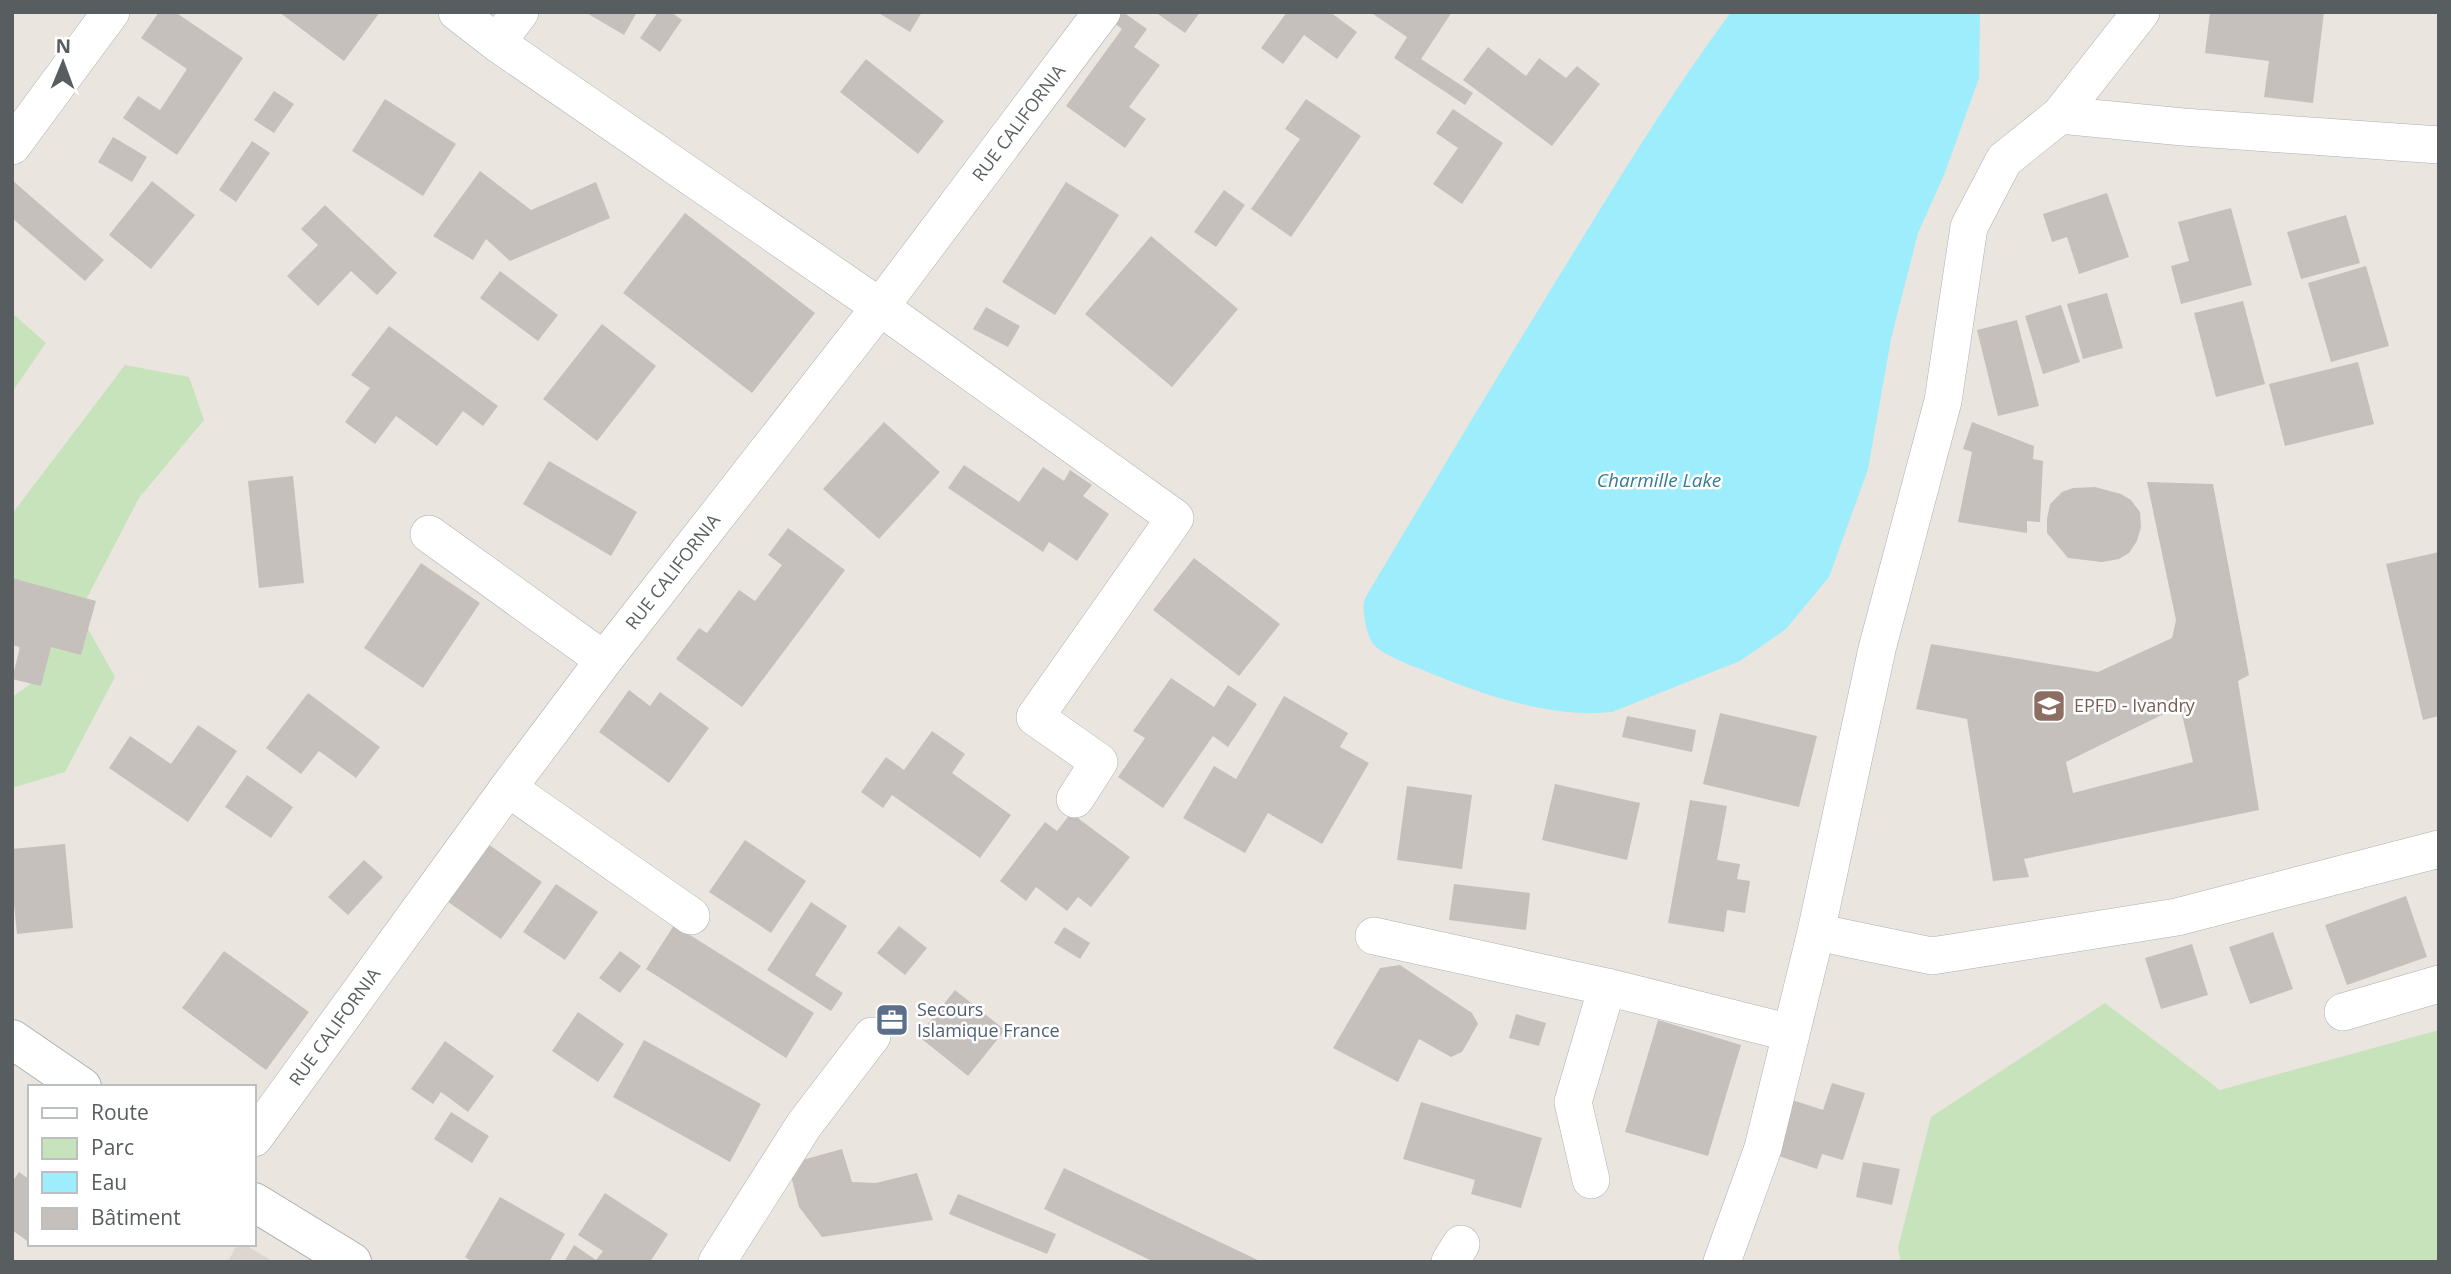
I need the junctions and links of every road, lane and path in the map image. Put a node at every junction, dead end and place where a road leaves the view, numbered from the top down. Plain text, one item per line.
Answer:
1 (111, 12) edge
2 (457, 12) edge
3 (520, 12) edge
4 (1102, 12) edge
5 (2141, 12) edge
6 (497, 43) junction
7 (2060, 115) junction
8 (2439, 145) edge
9 (12, 146) edge
10 (880, 307) junction
11 (429, 534) dead end
12 (604, 660) junction
13 (508, 788) junction
14 (1075, 799) dead end
15 (2439, 849) edge
16 (691, 916) dead end
17 (1816, 932) junction
18 (1374, 936) dead end
19 (2439, 984) edge
20 (1606, 987) junction
21 (2343, 1012) dead end
22 (1791, 1033) junction
23 (872, 1036) dead end
24 (12, 1039) edge
25 (79, 1085) edge
26 (256, 1135) edge
27 (1591, 1180) dead end
28 (256, 1203) edge
29 (352, 1262) edge
30 (717, 1262) edge
31 (1722, 1262) edge

1 - 9 street
2 - 6 street
3 - 6 street
4 - 10 street, RUE CALIFORNIA
5 - 7 street
6 - 10 street
7 - 8 street
7 - 17 street
10 - 12 street, RUE CALIFORNIA
10 - 14 street
11 - 12 street
12 - 13 street, RUE CALIFORNIA
13 - 16 street
13 - 26 street, RUE CALIFORNIA
15 - 17 street
17 - 22 street
18 - 20 street
19 - 21 street
20 - 22 street
20 - 27 street
22 - 31 street
23 - 30 street
24 - 25 main road
28 - 29 main road

